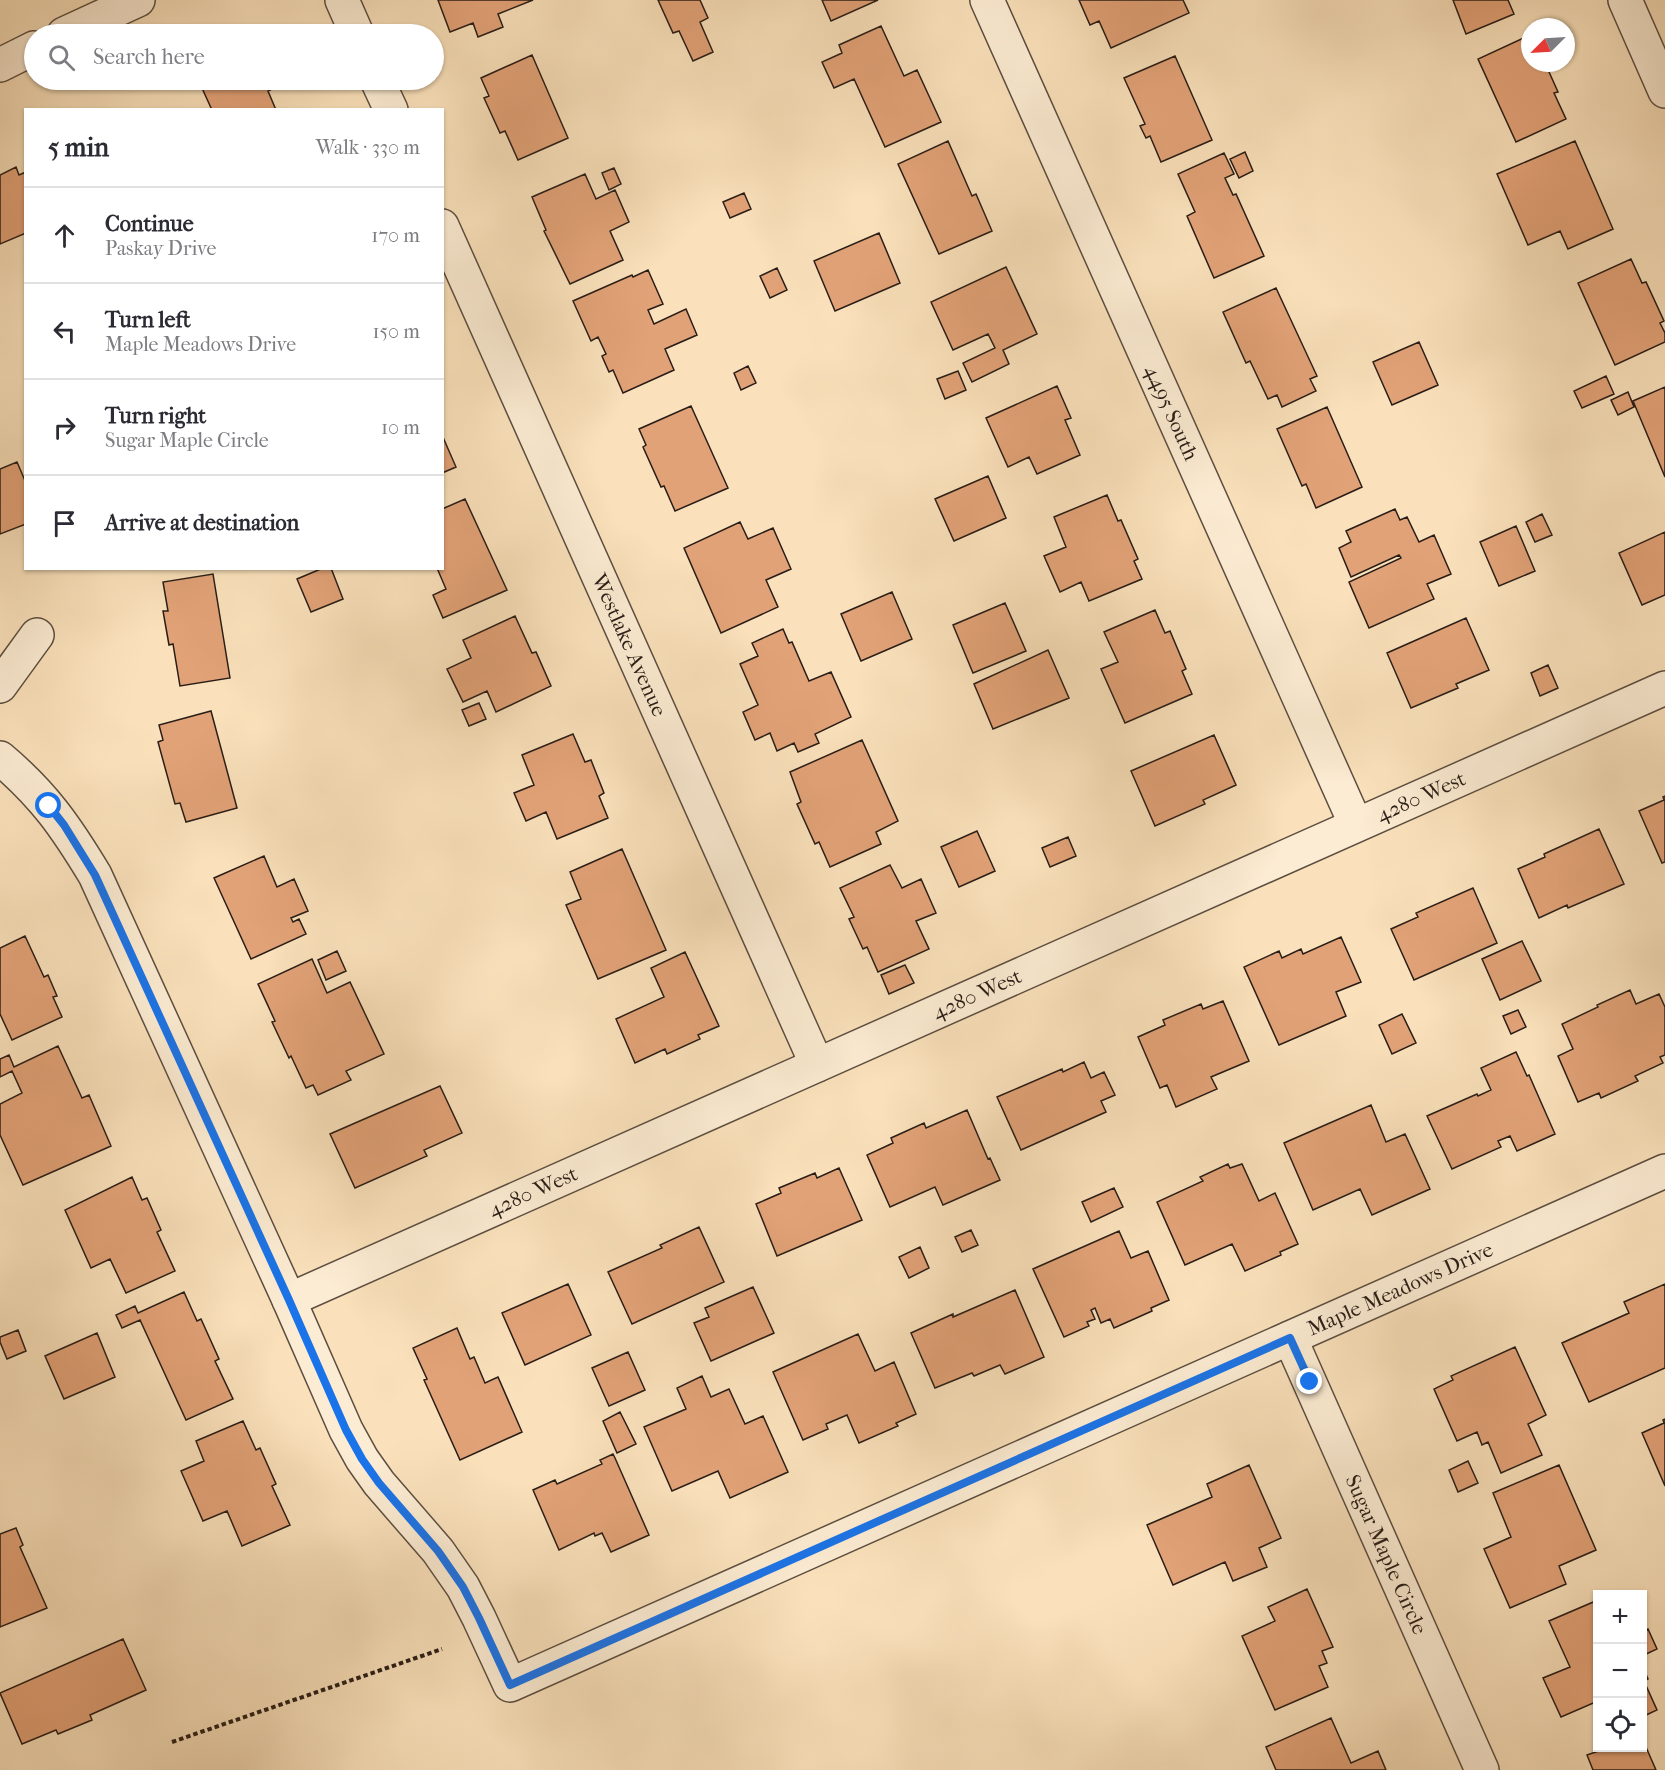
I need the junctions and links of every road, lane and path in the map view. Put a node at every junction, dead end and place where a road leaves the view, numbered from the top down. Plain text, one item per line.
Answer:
1 (138, 0) edge
2 (342, 0) edge
3 (987, 0) edge
4 (1625, 0) edge
5 (86, 24) edge
6 (353, 24) edge
7 (24, 53) edge
8 (0, 65) edge
9 (382, 90) edge
10 (1665, 91) edge
11 (390, 108) edge
12 (444, 230) edge
13 (38, 635) dead end
14 (0, 686) edge
15 (1665, 688) edge
16 (0, 759) edge
17 (1356, 825) junction
18 (817, 1065) junction
19 (1665, 1171) edge
20 (289, 1300) junction
21 (1290, 1338) junction
22 (442, 1649) dead end
23 (172, 1742) dead end
24 (1482, 1770) edge

1 - 5 street
2 - 6 street
3 - 17 street, 4495 South
4 - 10 street
7 - 8 street
9 - 11 street
12 - 18 street, Westlake Avenue
13 - 14 street
15 - 17 street, 4280 West
16 - 20 street
17 - 18 street, 4280 West
18 - 20 street, 4280 West
19 - 21 street, Maple Meadows Drive
20 - 21 street, Maple Meadows Drive
21 - 24 street, Sugar Maple Circle
22 - 23 path

